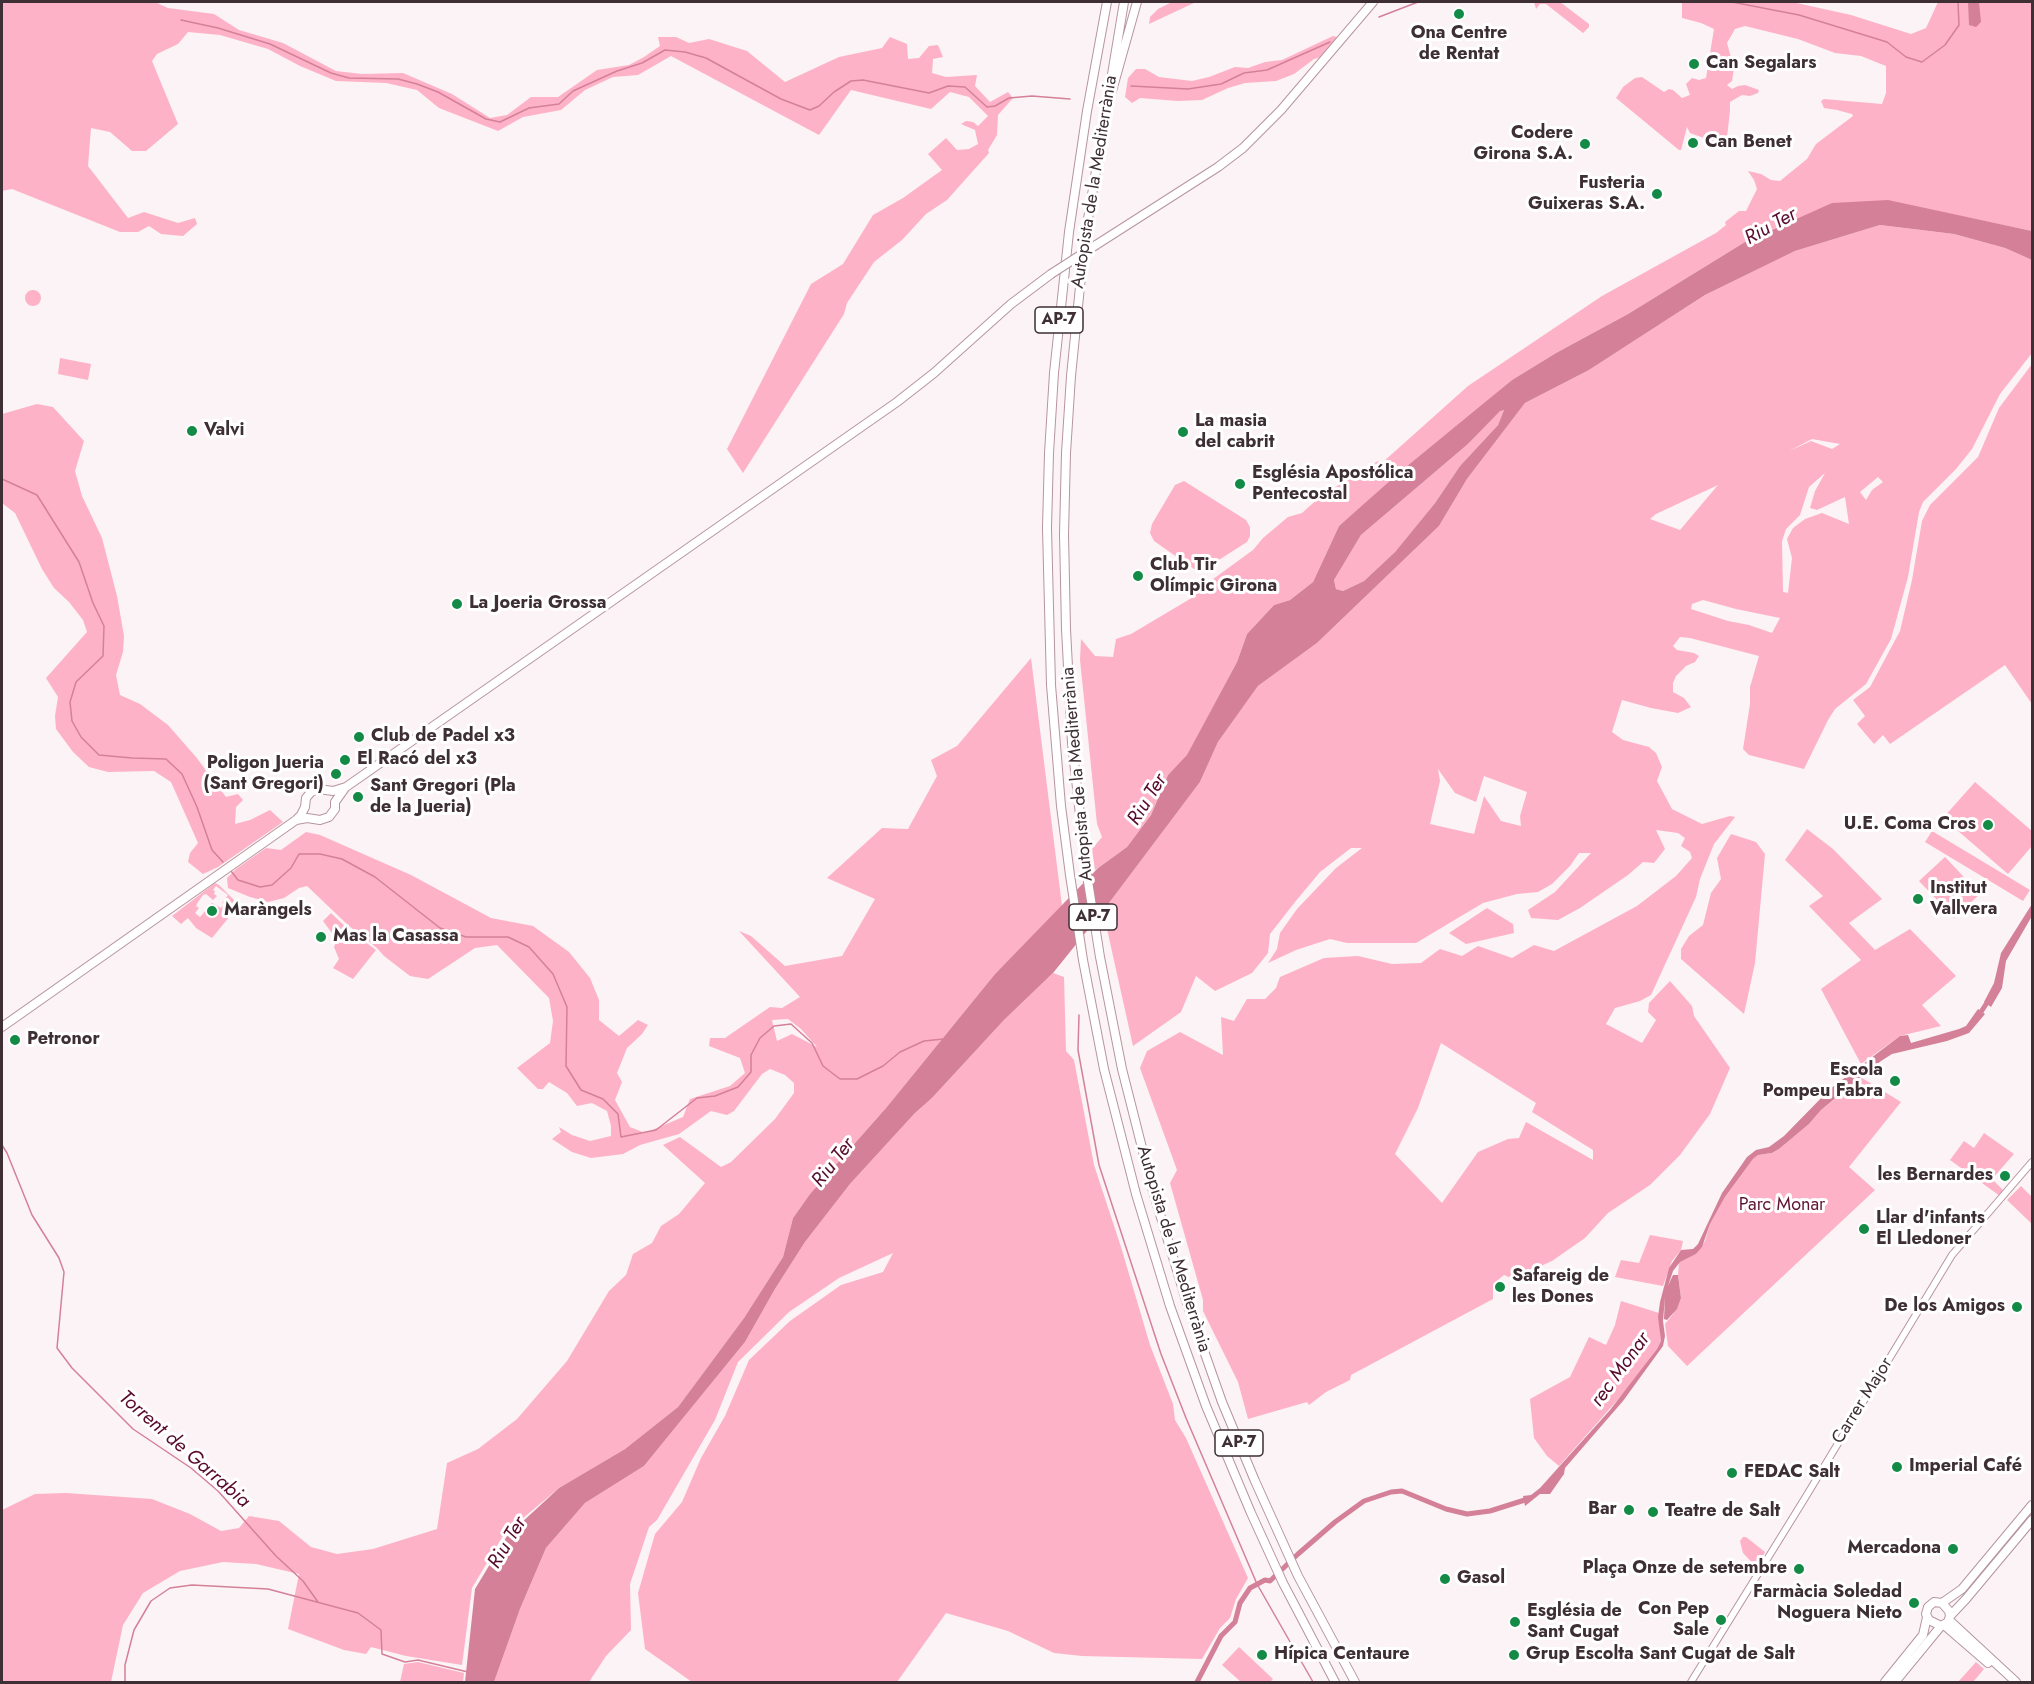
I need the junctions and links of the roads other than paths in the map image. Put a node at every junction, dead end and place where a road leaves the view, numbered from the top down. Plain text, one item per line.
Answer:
1 (1107, 2) edge
2 (1124, 2) edge
3 (1137, 2) edge
4 (1373, 2) edge
5 (1105, 111) junction
6 (346, 787) junction
7 (327, 791) junction
8 (335, 802) junction
9 (305, 807) junction
10 (313, 818) junction
11 (296, 820) junction
12 (2, 1027) edge
13 (2032, 1162) edge
14 (2032, 1505) edge
15 (2032, 1520) edge
16 (1942, 1603) junction
17 (1927, 1617) junction
18 (1946, 1622) junction
19 (1335, 1683) edge
20 (1355, 1683) edge
21 (1691, 1683) edge
22 (1885, 1683) edge
23 (1895, 1683) edge
24 (2009, 1683) edge
25 (2016, 1683) edge

1 - 19 highway, Autopista de la Mediterrània / AP-7
2 - 5 highway, Autopista de la Mediterrània / AP-7
3 - 5 highway
4 - 6 main road, bridge
5 - 20 highway, Autopista de la Mediterrània / AP-7
6 - 7 main road
6 - 8 main road
7 - 8 main road
7 - 9 main road
8 - 10 main road
9 - 10 main road
9 - 11 main road
10 - 11 main road
11 - 12 main road
13 - 21 street, Carrer Major
14 - 16 main road
15 - 18 main road
16 - 17 main road
16 - 18 main road
17 - 18 main road
17 - 22 main road
18 - 23 main road
18 - 24 main road
18 - 25 main road

